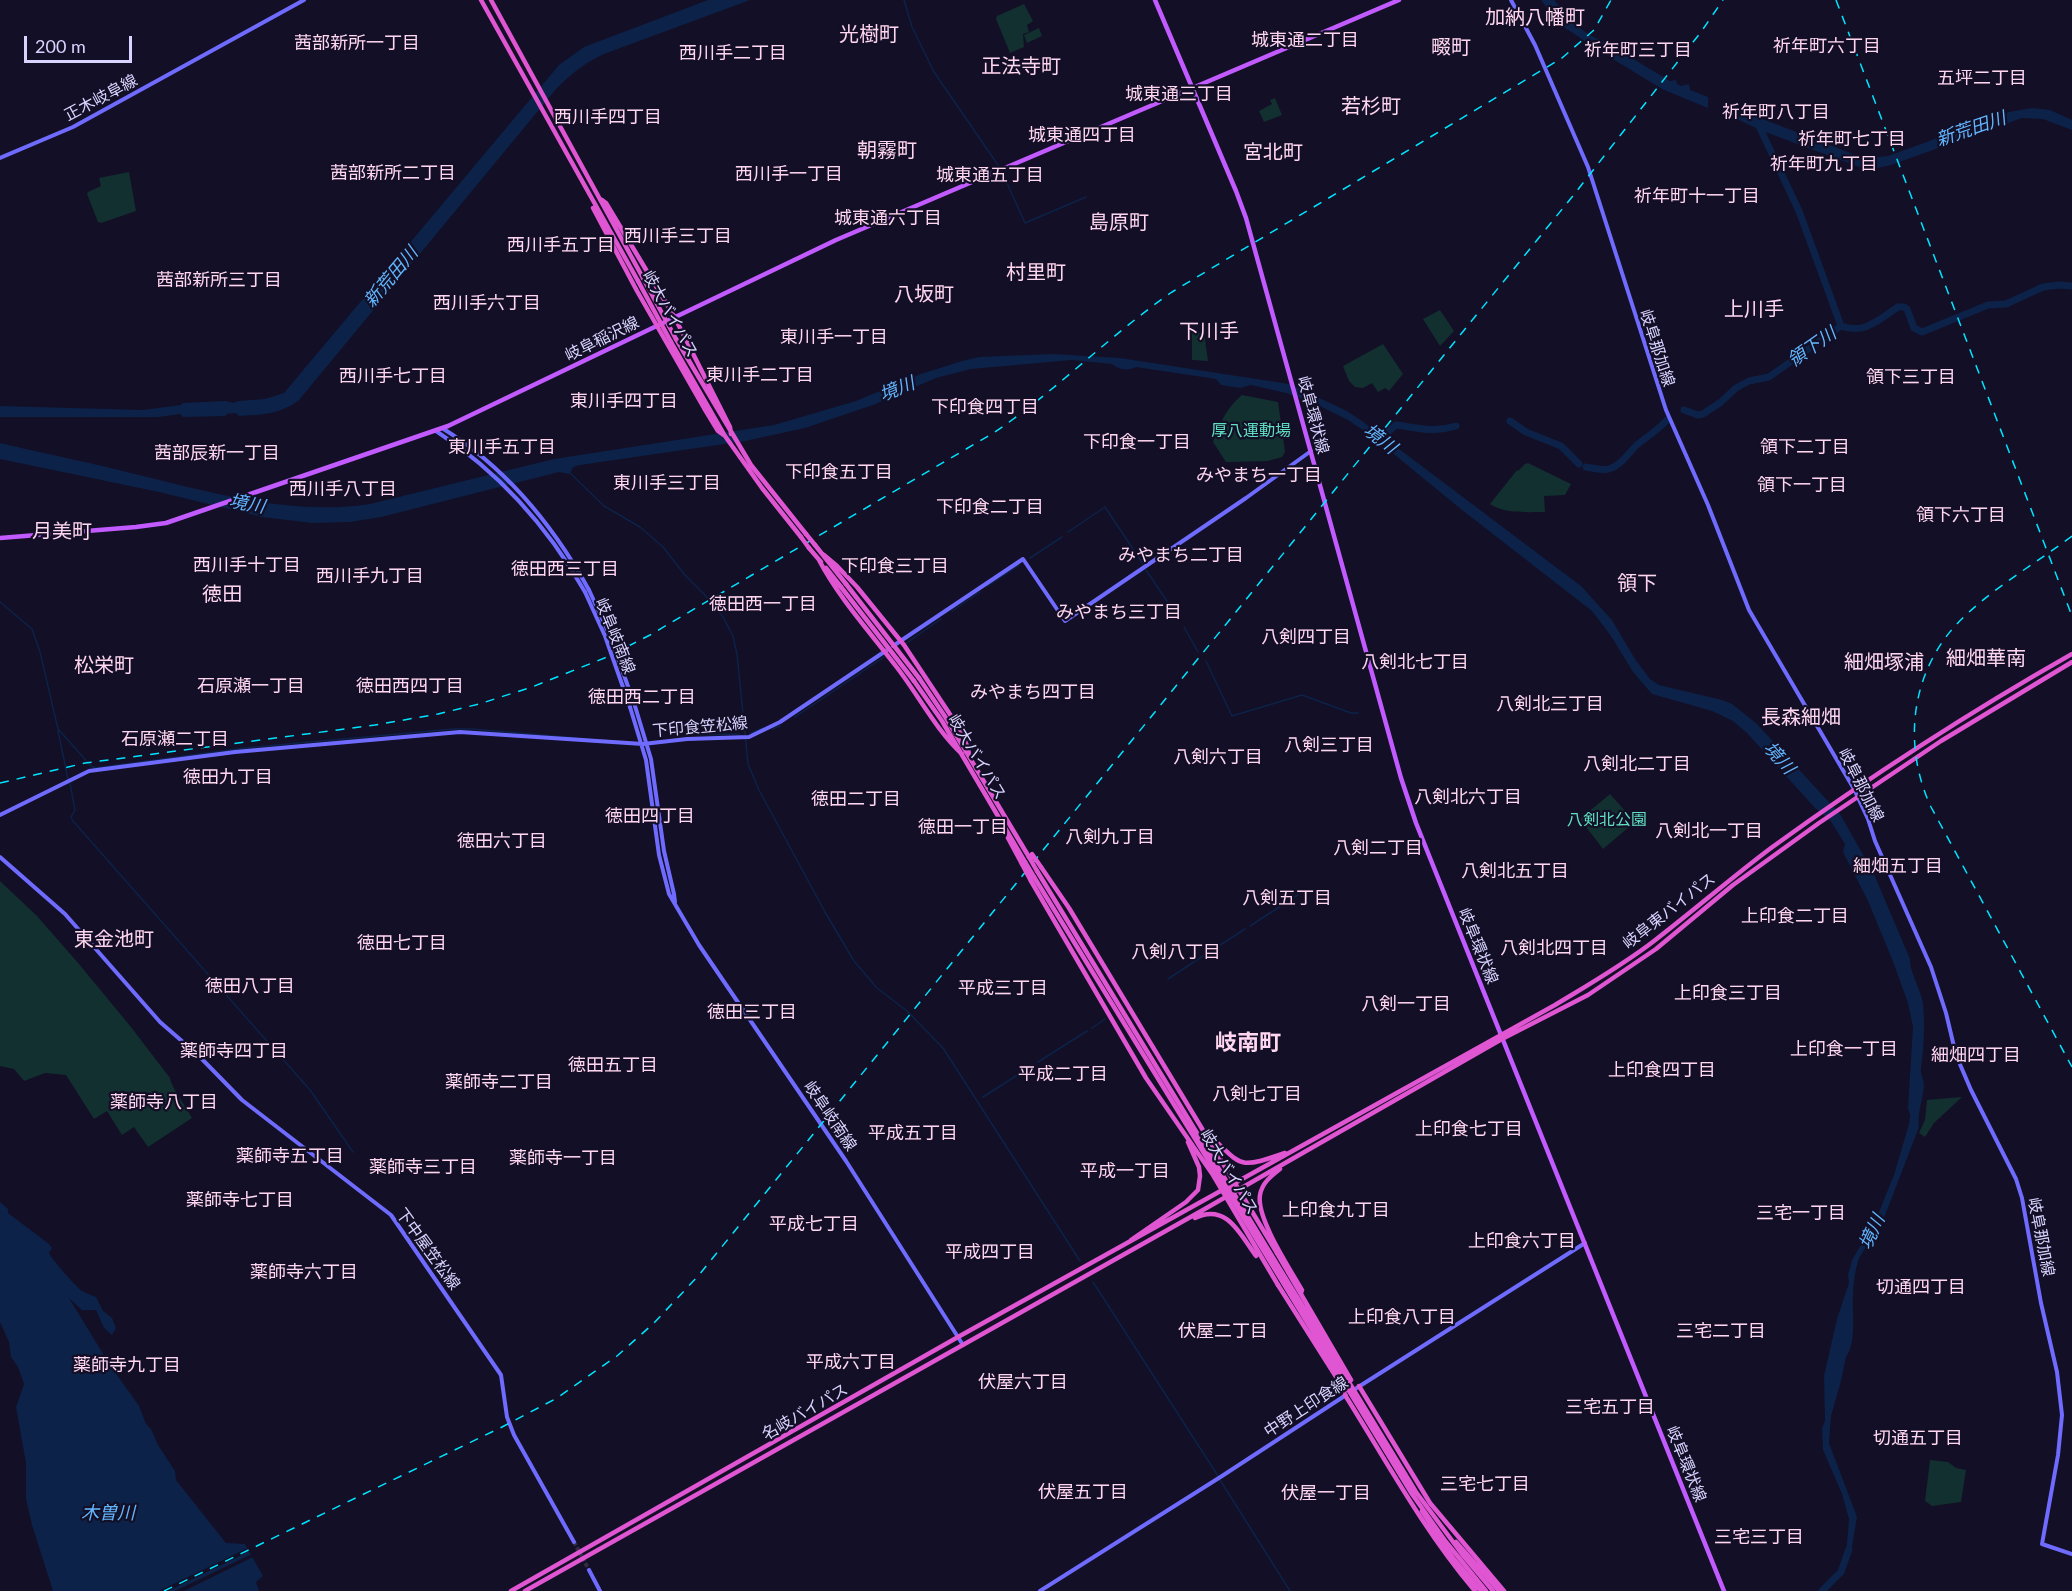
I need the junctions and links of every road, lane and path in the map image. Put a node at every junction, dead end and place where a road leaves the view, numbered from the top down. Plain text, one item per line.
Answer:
1 (304, 0) edge
2 (482, 0) edge
3 (491, 0) edge
4 (1155, 0) edge
5 (1400, 0) edge
6 (1511, 0) edge
7 (1193, 88) junction
8 (0, 158) edge
9 (597, 196) junction
10 (591, 199) junction
11 (675, 318) junction
12 (657, 326) junction
13 (674, 341) junction
14 (709, 407) junction
15 (442, 428) junction
16 (436, 431) junction
17 (731, 434) junction
18 (1311, 451) junction
19 (748, 466) junction
20 (0, 538) edge
21 (812, 546) junction
22 (844, 585) junction
23 (587, 591) junction
24 (901, 640) junction
25 (884, 652) junction
26 (2072, 654) edge
27 (2072, 662) edge
28 (916, 679) junction
29 (645, 744) junction
30 (962, 754) junction
31 (969, 755) junction
32 (1854, 789) junction
33 (986, 790) junction
34 (1857, 797) junction
35 (0, 815) edge
36 (0, 857) edge
37 (1027, 859) junction
38 (1039, 869) junction
39 (1033, 879) junction
40 (1078, 944) junction
41 (1501, 1036) junction
42 (1203, 1130) junction
43 (1184, 1131) junction
44 (1298, 1152) junction
45 (1236, 1183) junction
46 (1225, 1189) junction
47 (1240, 1189) junction
48 (1229, 1195) junction
49 (1173, 1227) junction
50 (1129, 1242) junction
51 (1585, 1243) junction
52 (1279, 1252) junction
53 (1277, 1284) junction
54 (958, 1338) junction
55 (963, 1345) junction
56 (1359, 1386) junction
57 (1345, 1395) junction
58 (1363, 1415) junction
59 (1378, 1429) junction
60 (1412, 1494) junction
61 (1438, 1522) junction
62 (574, 1542) tunnel mouth
63 (2072, 1554) edge
64 (589, 1570) tunnel mouth
65 (511, 1591) edge
66 (525, 1591) edge
67 (600, 1591) edge
68 (1040, 1591) edge
69 (1475, 1591) edge
70 (1481, 1591) edge
71 (1486, 1591) edge
72 (1493, 1591) edge
73 (1499, 1591) edge
74 (1504, 1591) edge
75 (1724, 1591) edge

1 - 8 main road, 正木岐阜線
2 - 10 highway, 岐大バイパス
3 - 9 highway, 岐大バイパス
4 - 7 main road, 岐阜環状線
5 - 7 main road, 岐阜稲沢線
6 - 32 main road, 岐阜那加線
7 - 11 main road, 岐阜稲沢線
7 - 18 main road, 岐阜環状線
9 - 11 highway
9 - 13 highway, 岐大バイパス, bridge
10 - 12 highway
10 - 13 highway, 岐大バイパス, bridge
11 - 12 main road, 岐阜稲沢線
11 - 17 highway
12 - 14 highway
12 - 15 main road, 岐阜稲沢線
13 - 14 highway, 岐大バイパス
14 - 17 highway, 岐大バイパス
14 - 19 highway, 岐大バイパス
15 - 16 main road, 岐阜稲沢線
15 - 23 main road, 岐阜岐南線
16 - 20 main road, 岐阜稲沢線
16 - 23 main road, 岐阜岐南線
17 - 19 highway, 岐大バイパス
18 - 24 main road, 下印食笠松線
18 - 41 main road, 岐阜環状線
19 - 21 highway, 岐大バイパス, bridge
21 - 22 highway, 岐大バイパス
21 - 22 highway, 岐大バイパス
22 - 24 highway
22 - 25 highway
22 - 28 highway, 岐大バイパス, bridge
23 - 29 main road, 岐阜岐南線, bridge
24 - 25 main road, 下印食笠松線
24 - 31 highway
25 - 29 main road, 下印食笠松線
25 - 30 highway
26 - 32 highway, 岐阜東バイパス
27 - 34 highway, 岐阜東バイパス
28 - 30 highway, 岐大バイパス
28 - 31 highway, 岐大バイパス
29 - 35 main road, 下印食笠松線
29 - 54 main road, 岐阜岐南線
30 - 33 highway, 岐大バイパス
31 - 33 highway, 岐大バイパス
32 - 34 main road, 岐阜那加線
32 - 41 highway, 岐阜東バイパス
33 - 37 highway, 岐大バイパス
33 - 37 highway
34 - 41 highway, 岐阜東バイパス
34 - 63 main road, 岐阜那加線
36 - 62 main road, 下中屋笠松線
37 - 38 highway, 岐大バイパス, bridge
37 - 39 highway, 岐大バイパス, bridge
38 - 40 highway, 岐大バイパス
38 - 42 highway
39 - 40 highway, 岐大バイパス
39 - 43 highway
40 - 58 highway, 岐大バイパス, bridge
40 - 59 highway, 岐大バイパス, bridge
41 - 44 highway, 岐阜東バイパス
41 - 51 main road, 岐阜環状線
42 - 44 highway
42 - 45 highway
43 - 46 highway
43 - 50 highway
44 - 45 highway, 岐阜東バイパス
44 - 47 highway, 岐阜東バイパス
44 - 52 highway
45 - 46 highway, 名岐バイパス
45 - 47 highway
46 - 48 highway
46 - 50 highway, 名岐バイパス
47 - 48 highway, 名岐バイパス
47 - 52 highway
48 - 49 highway, 名岐バイパス
48 - 53 highway
49 - 53 highway
49 - 55 highway, 名岐バイパス
50 - 54 highway, 名岐バイパス
51 - 56 main road, 中野上印食線
51 - 75 main road, 岐阜環状線
52 - 59 highway, bridge
53 - 58 highway, bridge
54 - 55 main road, 岐阜岐南線
54 - 65 highway, 名岐バイパス
55 - 66 highway, 名岐バイパス
56 - 57 main road, 中野上印食線
56 - 74 highway
57 - 68 main road, 中野上印食線
57 - 69 highway
58 - 60 highway, 岐大バイパス, bridge
59 - 61 highway, 岐大バイパス, bridge
60 - 70 highway, bridge
60 - 71 highway, 岐大バイパス, bridge
61 - 72 highway, 岐大バイパス, bridge
61 - 73 highway, bridge
64 - 67 main road

